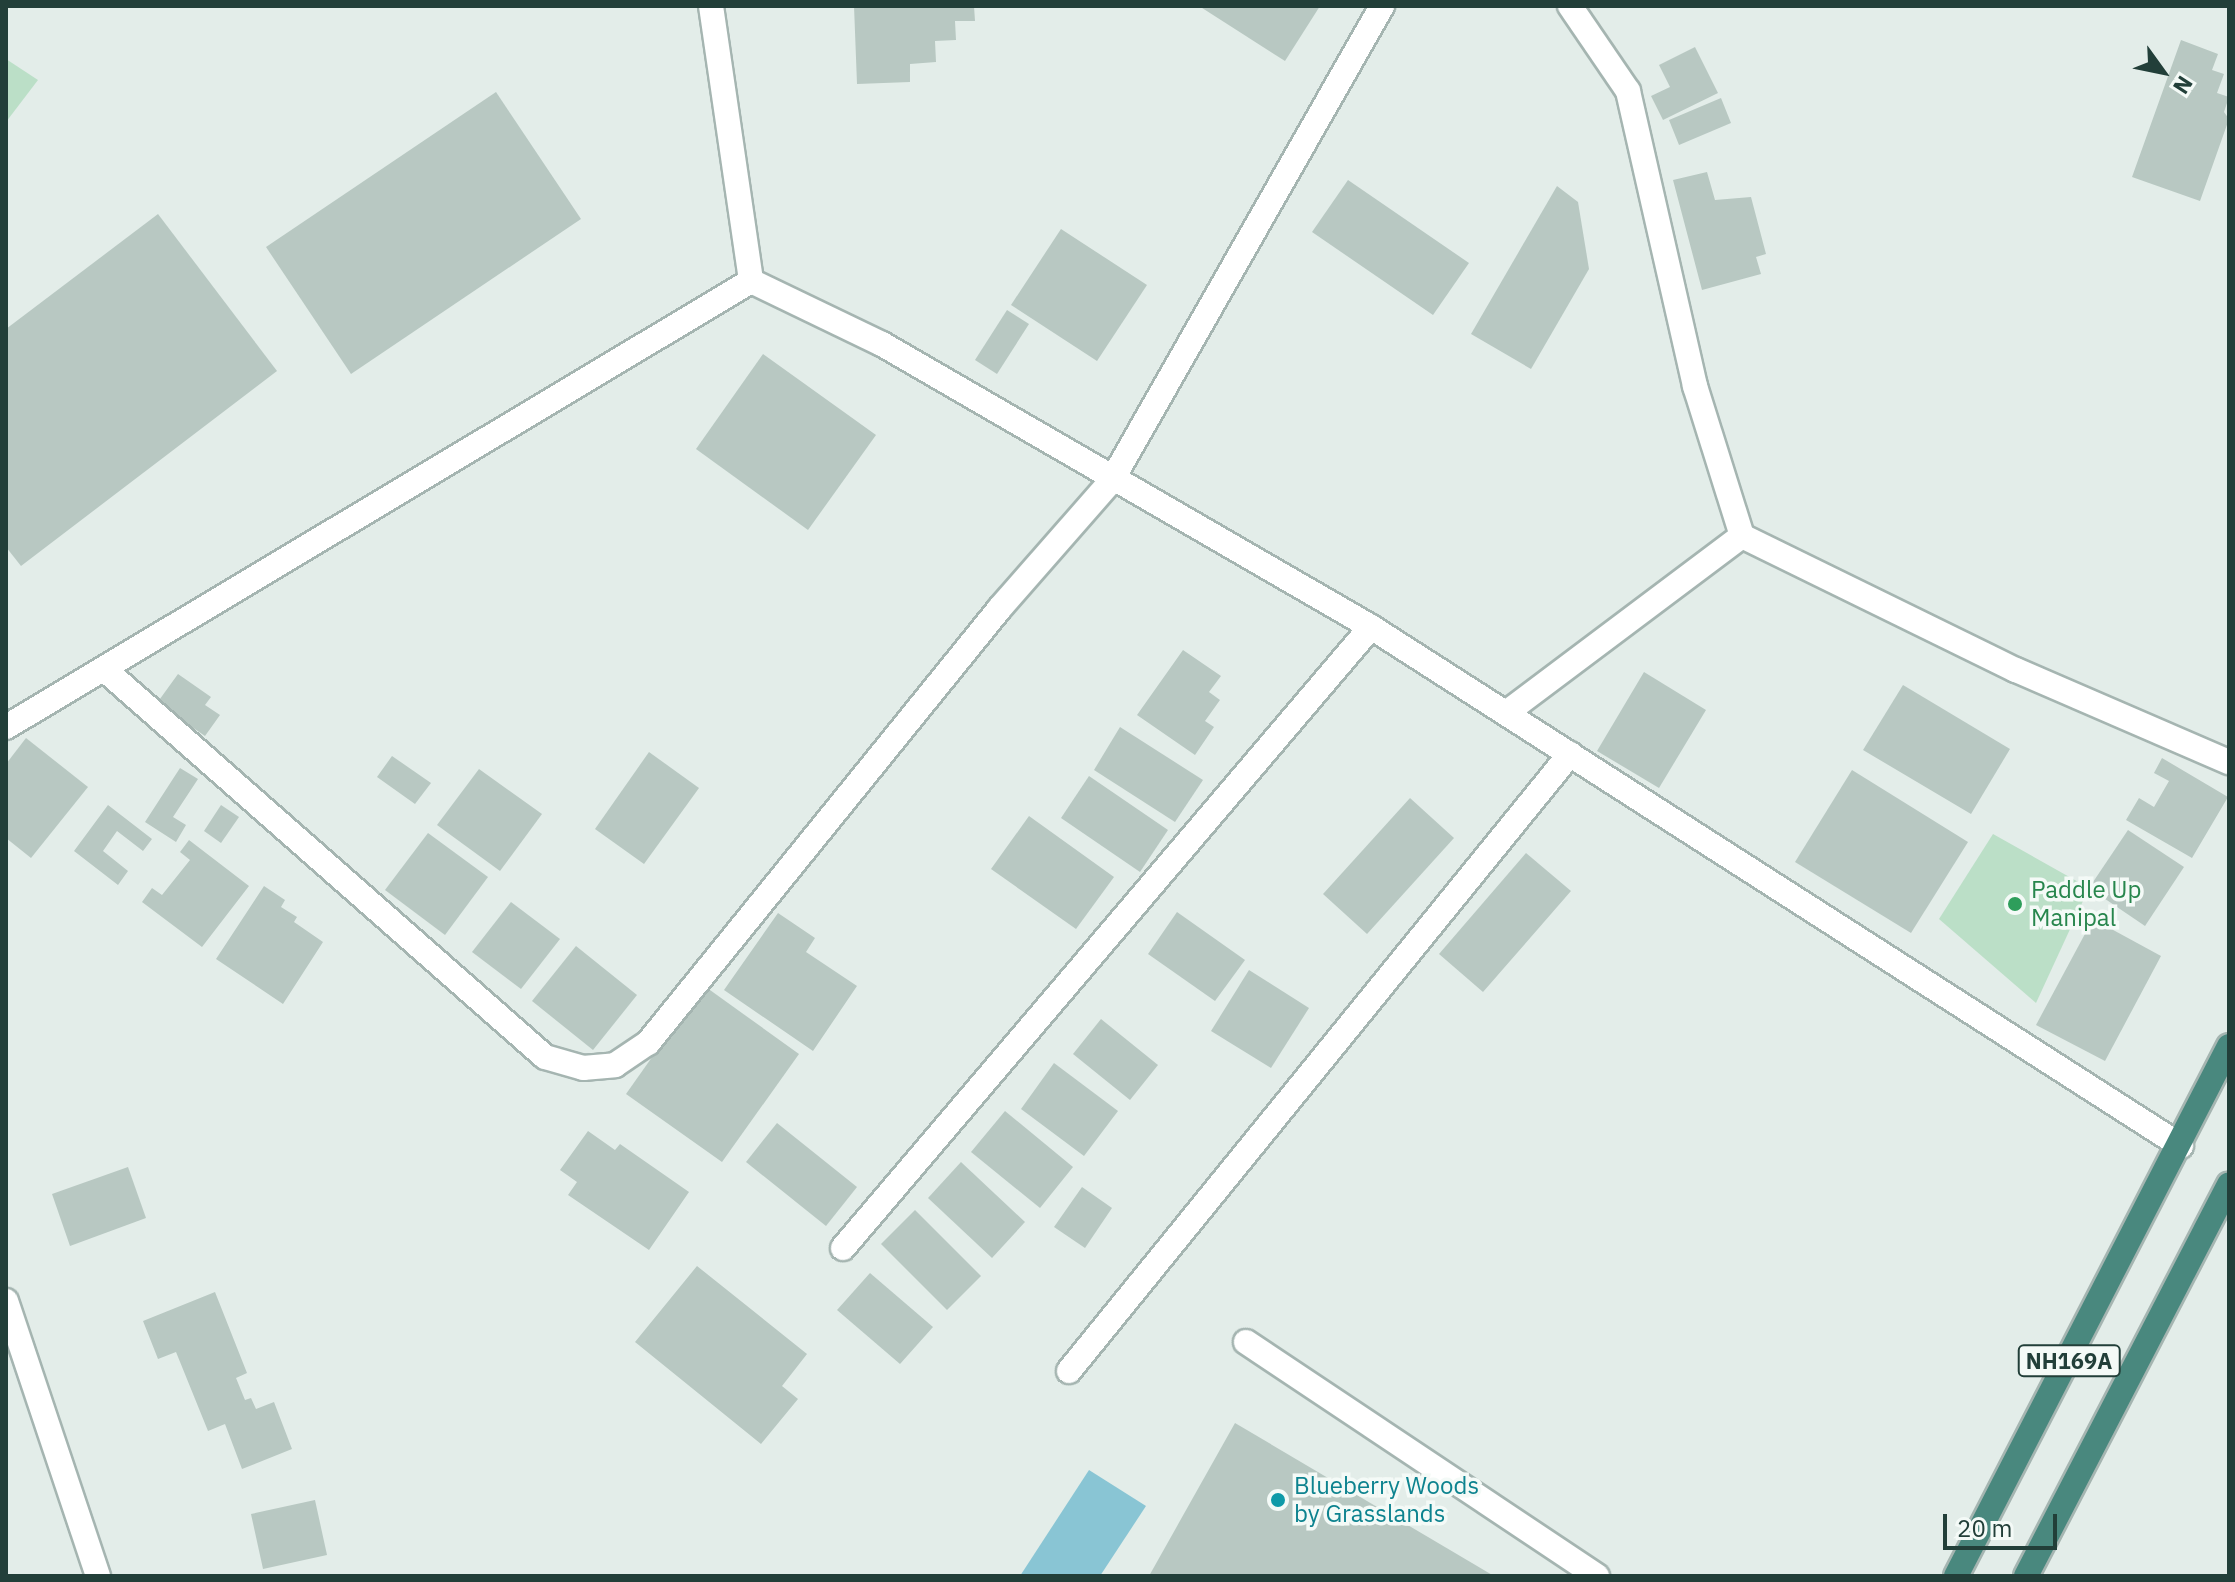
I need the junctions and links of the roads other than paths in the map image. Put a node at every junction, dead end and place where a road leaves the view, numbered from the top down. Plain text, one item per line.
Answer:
1 (711, 6) edge
2 (1382, 6) edge
3 (1570, 6) edge
4 (751, 281) junction
5 (1112, 480) junction
6 (1742, 536) junction
7 (1371, 627) junction
8 (104, 669) junction
9 (1506, 713) junction
10 (6, 727) edge
11 (1570, 754) junction
12 (2229, 762) edge
13 (2229, 1046) edge
14 (2181, 1146) junction
15 (2229, 1185) edge
16 (843, 1248) dead end
17 (6, 1301) edge
18 (1246, 1342) dead end
19 (1069, 1371) dead end
20 (98, 1576) edge
21 (1597, 1576) edge
22 (1956, 1576) edge
23 (2026, 1576) edge

1 - 4 street
2 - 5 street
3 - 6 street
4 - 5 street
4 - 8 street
5 - 7 street
5 - 8 street
6 - 9 street
6 - 12 street
7 - 9 street
7 - 16 street
8 - 10 street
9 - 11 street
11 - 14 street
11 - 19 street
13 - 14 highway, NH169A
14 - 22 highway, NH169A
15 - 23 highway, NH169A
17 - 20 street
18 - 21 street

